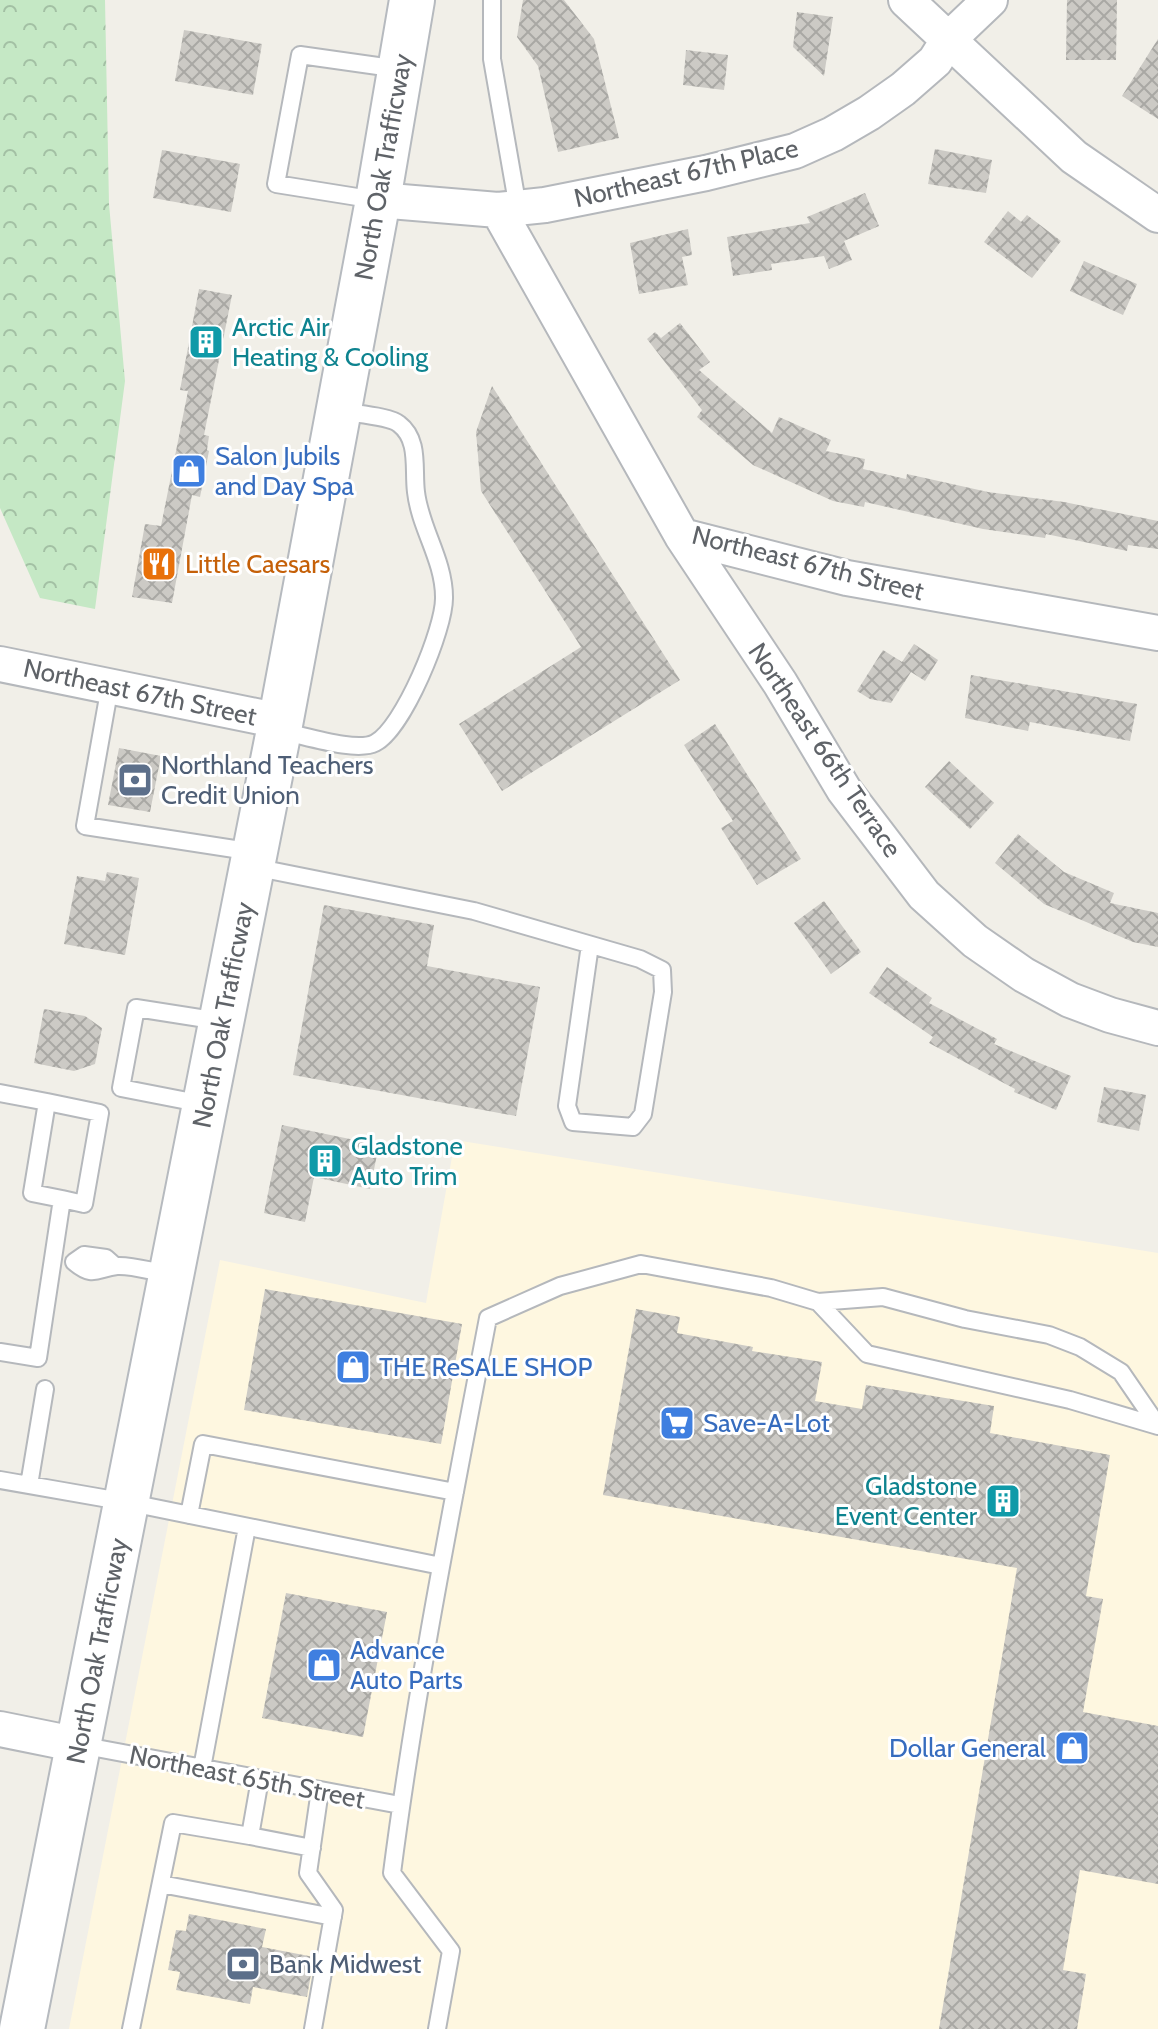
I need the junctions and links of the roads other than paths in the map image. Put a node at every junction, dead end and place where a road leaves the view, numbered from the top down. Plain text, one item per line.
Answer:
1 (412, 0) edge
2 (492, 0) edge
3 (906, 0) edge
4 (990, 0) edge
5 (949, 39) junction
6 (400, 70) junction
7 (378, 200) junction
8 (508, 209) junction
9 (1158, 215) edge
10 (339, 411) junction
11 (682, 536) junction
12 (1158, 633) edge
13 (0, 664) edge
14 (110, 686) junction
15 (280, 726) junction
16 (253, 859) junction
17 (590, 945) junction
18 (221, 1022) junction
19 (1158, 1028) edge
20 (0, 1093) edge
21 (47, 1102) junction
22 (205, 1104) junction
23 (62, 1199) junction
24 (55, 1258) junction
25 (171, 1274) junction
26 (818, 1302) junction
27 (0, 1352) edge
28 (45, 1389) dead end
29 (1158, 1426) edge
30 (0, 1480) edge
31 (29, 1485) junction
32 (455, 1492) junction
33 (126, 1502) junction
34 (189, 1515) junction
35 (247, 1527) junction
36 (441, 1566) junction
37 (0, 1729) edge
38 (79, 1745) junction
39 (202, 1768) junction
40 (260, 1779) junction
41 (320, 1790) junction
42 (400, 1805) junction
43 (250, 1836) junction
44 (312, 1848) junction
45 (161, 1884) junction
46 (333, 1917) junction
47 (22, 2029) edge
48 (131, 2029) edge
49 (313, 2029) edge
50 (437, 2029) edge

1 - 6 main road, North Oak Trafficway
2 - 8 lane
3 - 5 street
4 - 5 street, Northeast 67th Place
5 - 8 street, Northeast 67th Place
5 - 9 street
6 - 7 main road, North Oak Trafficway
6 - 7 lane
7 - 8 street, Northeast 67th Place
7 - 10 main road, North Oak Trafficway
8 - 11 street, Northeast 67th Street
10 - 15 main road, North Oak Trafficway
10 - 15 lane
11 - 12 street, Northeast 67th Street
11 - 19 street, Northeast 66th Terrace
13 - 14 street, Northeast 67th Street
14 - 15 street, Northeast 67th Street
14 - 16 lane
15 - 16 main road, North Oak Trafficway
16 - 17 lane
16 - 18 main road, North Oak Trafficway
17 - 17 lane
18 - 22 main road, North Oak Trafficway
18 - 22 lane
20 - 21 lane
21 - 23 lane
21 - 23 lane
22 - 25 main road, North Oak Trafficway
23 - 24 lane
24 - 25 lane
24 - 27 lane
25 - 33 main road, North Oak Trafficway
26 - 29 lane
26 - 29 lane
26 - 32 lane
28 - 31 lane
30 - 31 lane
31 - 33 lane
32 - 34 lane
32 - 36 lane
33 - 34 lane
33 - 38 main road, North Oak Trafficway
34 - 35 lane
35 - 36 lane
35 - 39 lane
36 - 42 lane
37 - 38 street, Northeast 65th Street
38 - 39 lane, Northeast 65th Street
38 - 47 main road, North Oak Trafficway
39 - 40 lane, Northeast 65th Street
40 - 41 lane, Northeast 65th Street
40 - 43 lane
41 - 42 lane, Northeast 65th Street
41 - 44 lane
42 - 50 lane
43 - 44 lane
43 - 45 lane
44 - 46 lane
45 - 46 lane
45 - 48 lane
46 - 49 lane

